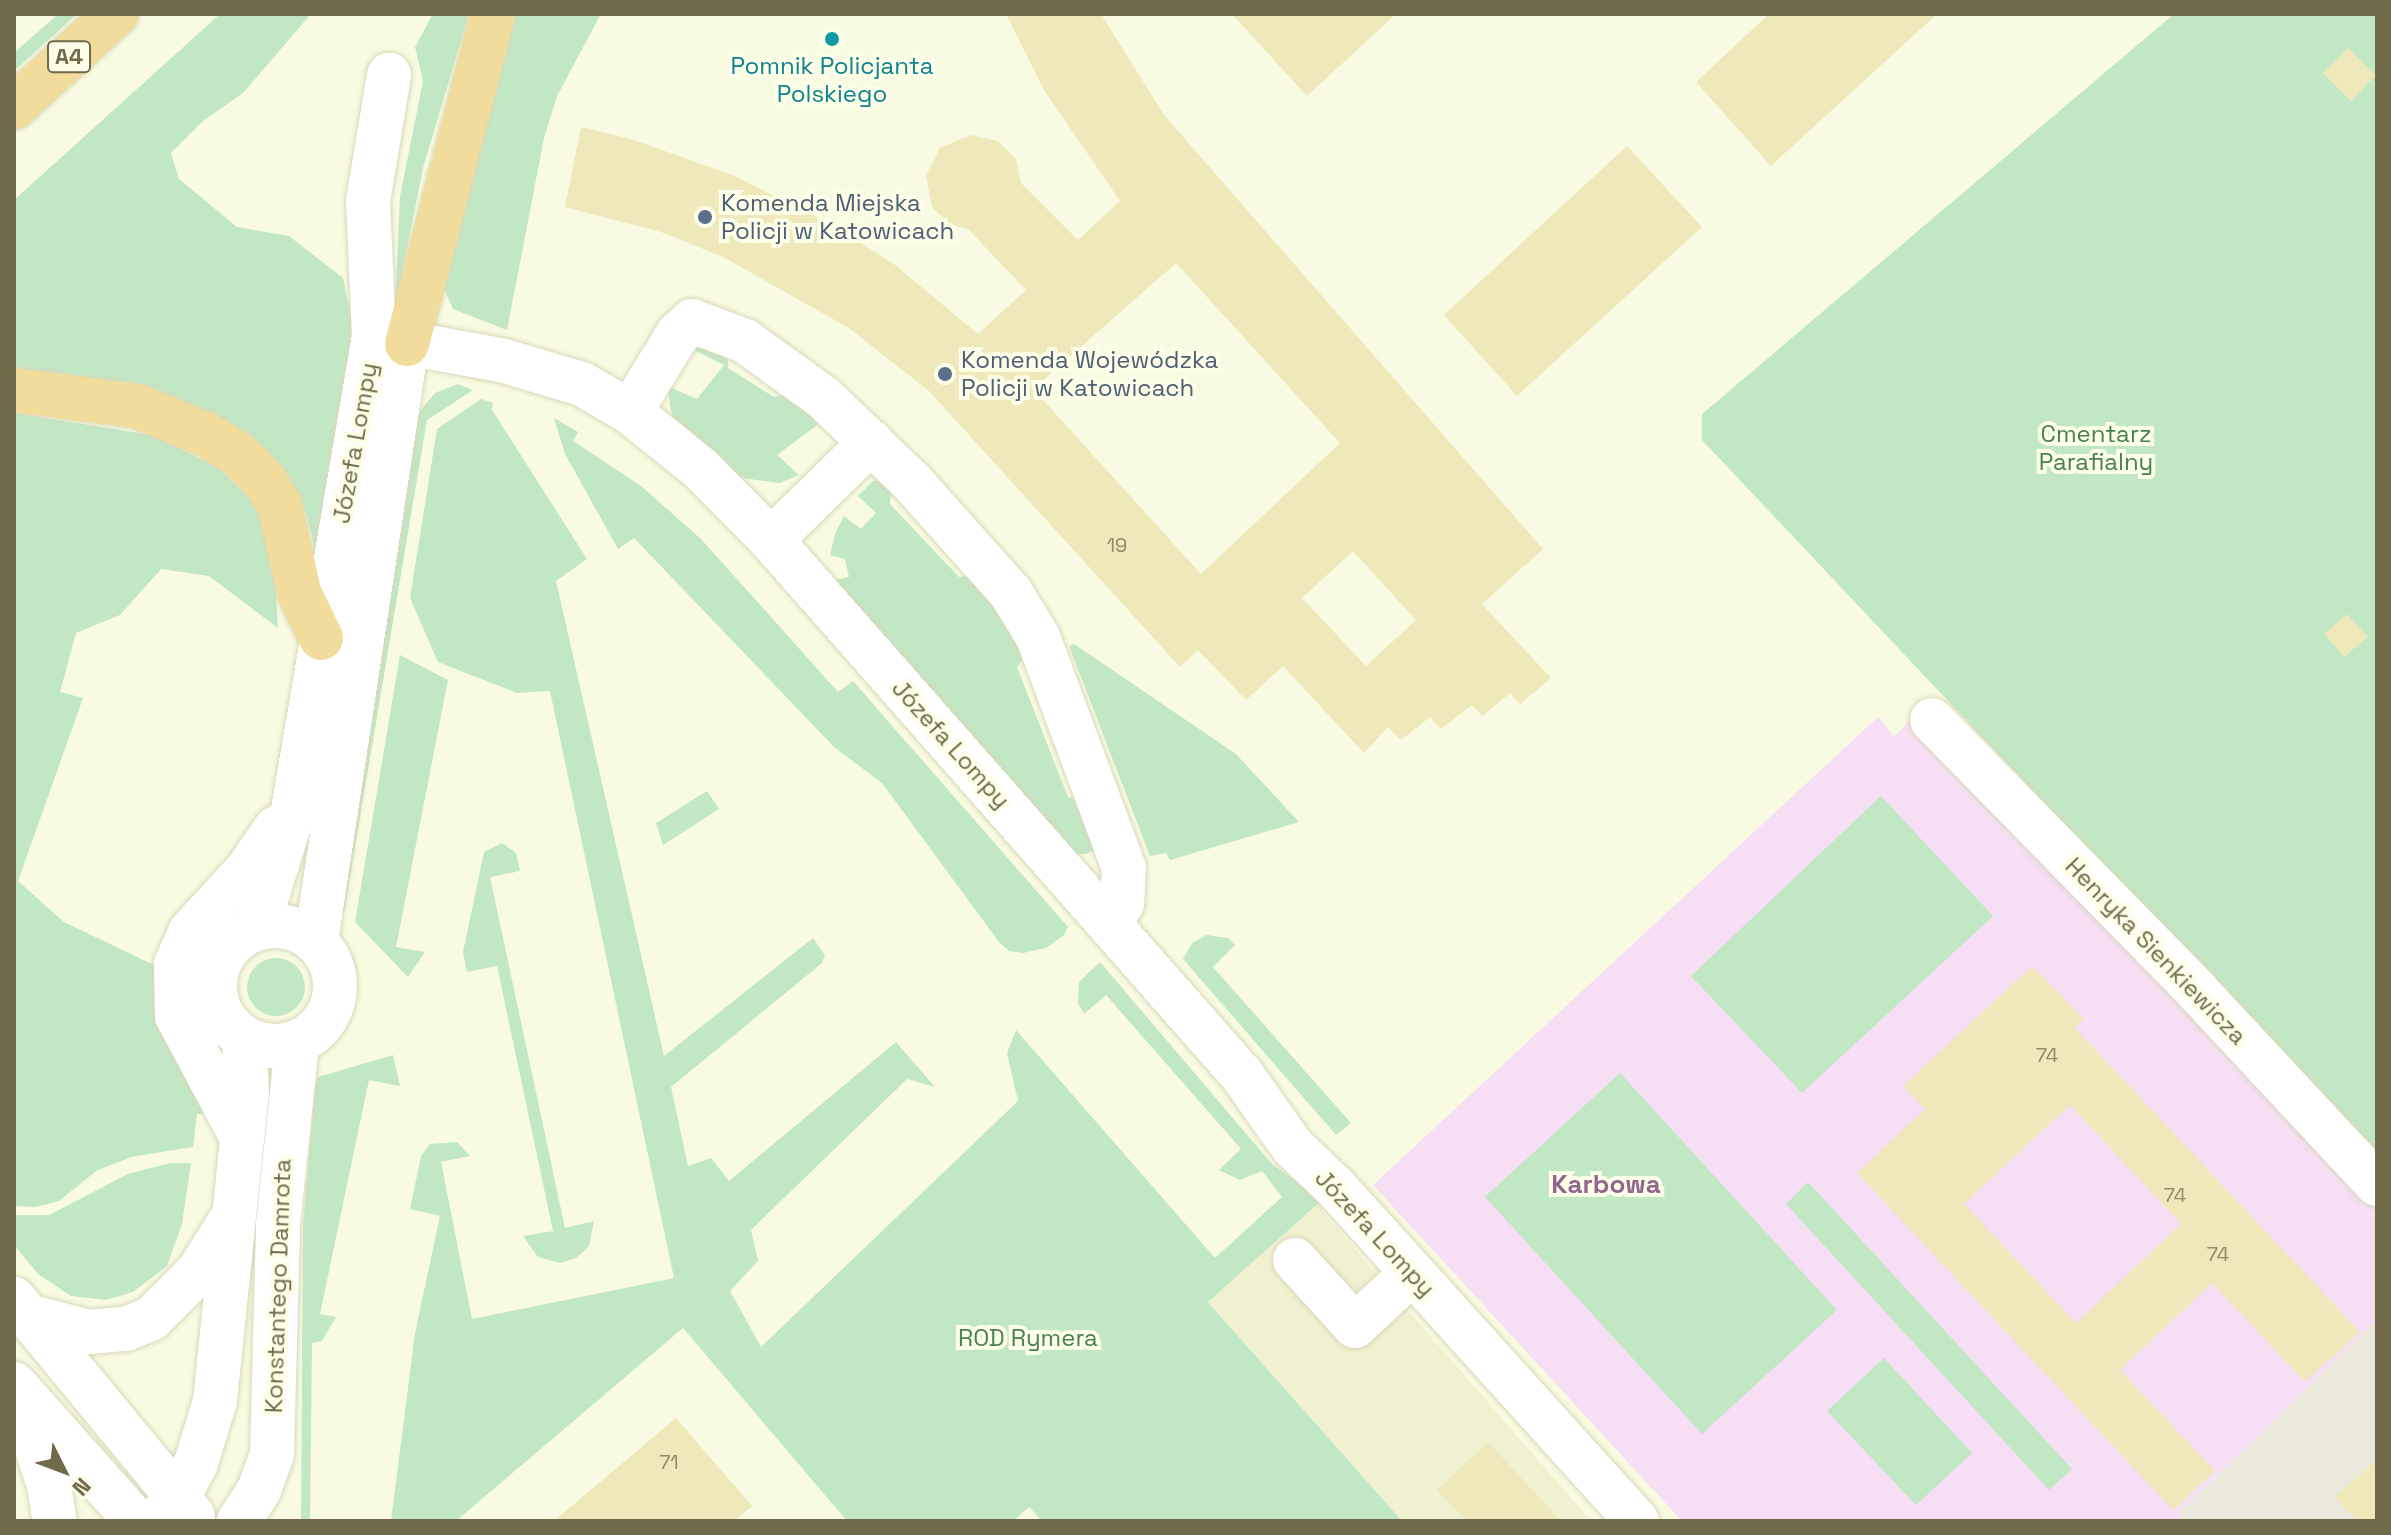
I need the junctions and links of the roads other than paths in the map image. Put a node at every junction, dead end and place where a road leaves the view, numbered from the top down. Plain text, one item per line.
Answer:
1 (116, 14) edge
2 (493, 14) edge
3 (389, 75) dead end
4 (14, 107) edge
5 (391, 341) junction
6 (14, 390) edge
7 (630, 412) junction
8 (871, 442) junction
9 (771, 540) junction
10 (321, 638) junction
11 (1932, 720) dead end
12 (292, 816) junction
13 (1110, 924) junction
14 (257, 928) junction
15 (316, 941) junction
16 (244, 1039) junction
17 (297, 1043) junction
18 (240, 1134) junction
19 (2377, 1184) edge
20 (230, 1221) junction
21 (1295, 1260) dead end
22 (1412, 1273) junction
23 (21, 1308) edge
24 (15, 1385) edge
25 (177, 1513) edge
26 (55, 1521) edge
27 (136, 1521) edge
28 (239, 1521) edge
29 (1637, 1521) edge

1 - 4 highway, A4
2 - 5 highway
3 - 5 street
5 - 7 street, Józefa Lompy
5 - 10 street, Józefa Lompy
5 - 15 street
6 - 10 highway
7 - 8 street
7 - 9 street, Józefa Lompy
8 - 9 street
8 - 13 street
9 - 13 street, Józefa Lompy
10 - 12 street, Józefa Lompy
11 - 19 street, Henryka Sienkiewicza
12 - 14 street, Józefa Lompy
12 - 18 street
13 - 22 street, Józefa Lompy
14 - 15 street
14 - 16 street
15 - 17 street
16 - 17 street
16 - 18 street, Konstantego Damrota
17 - 28 street, Konstantego Damrota
18 - 20 street, Konstantego Damrota
20 - 23 street
20 - 25 street, Konstantego Damrota
21 - 22 street
22 - 29 street, Józefa Lompy
23 - 25 street
24 - 26 street
24 - 27 street

